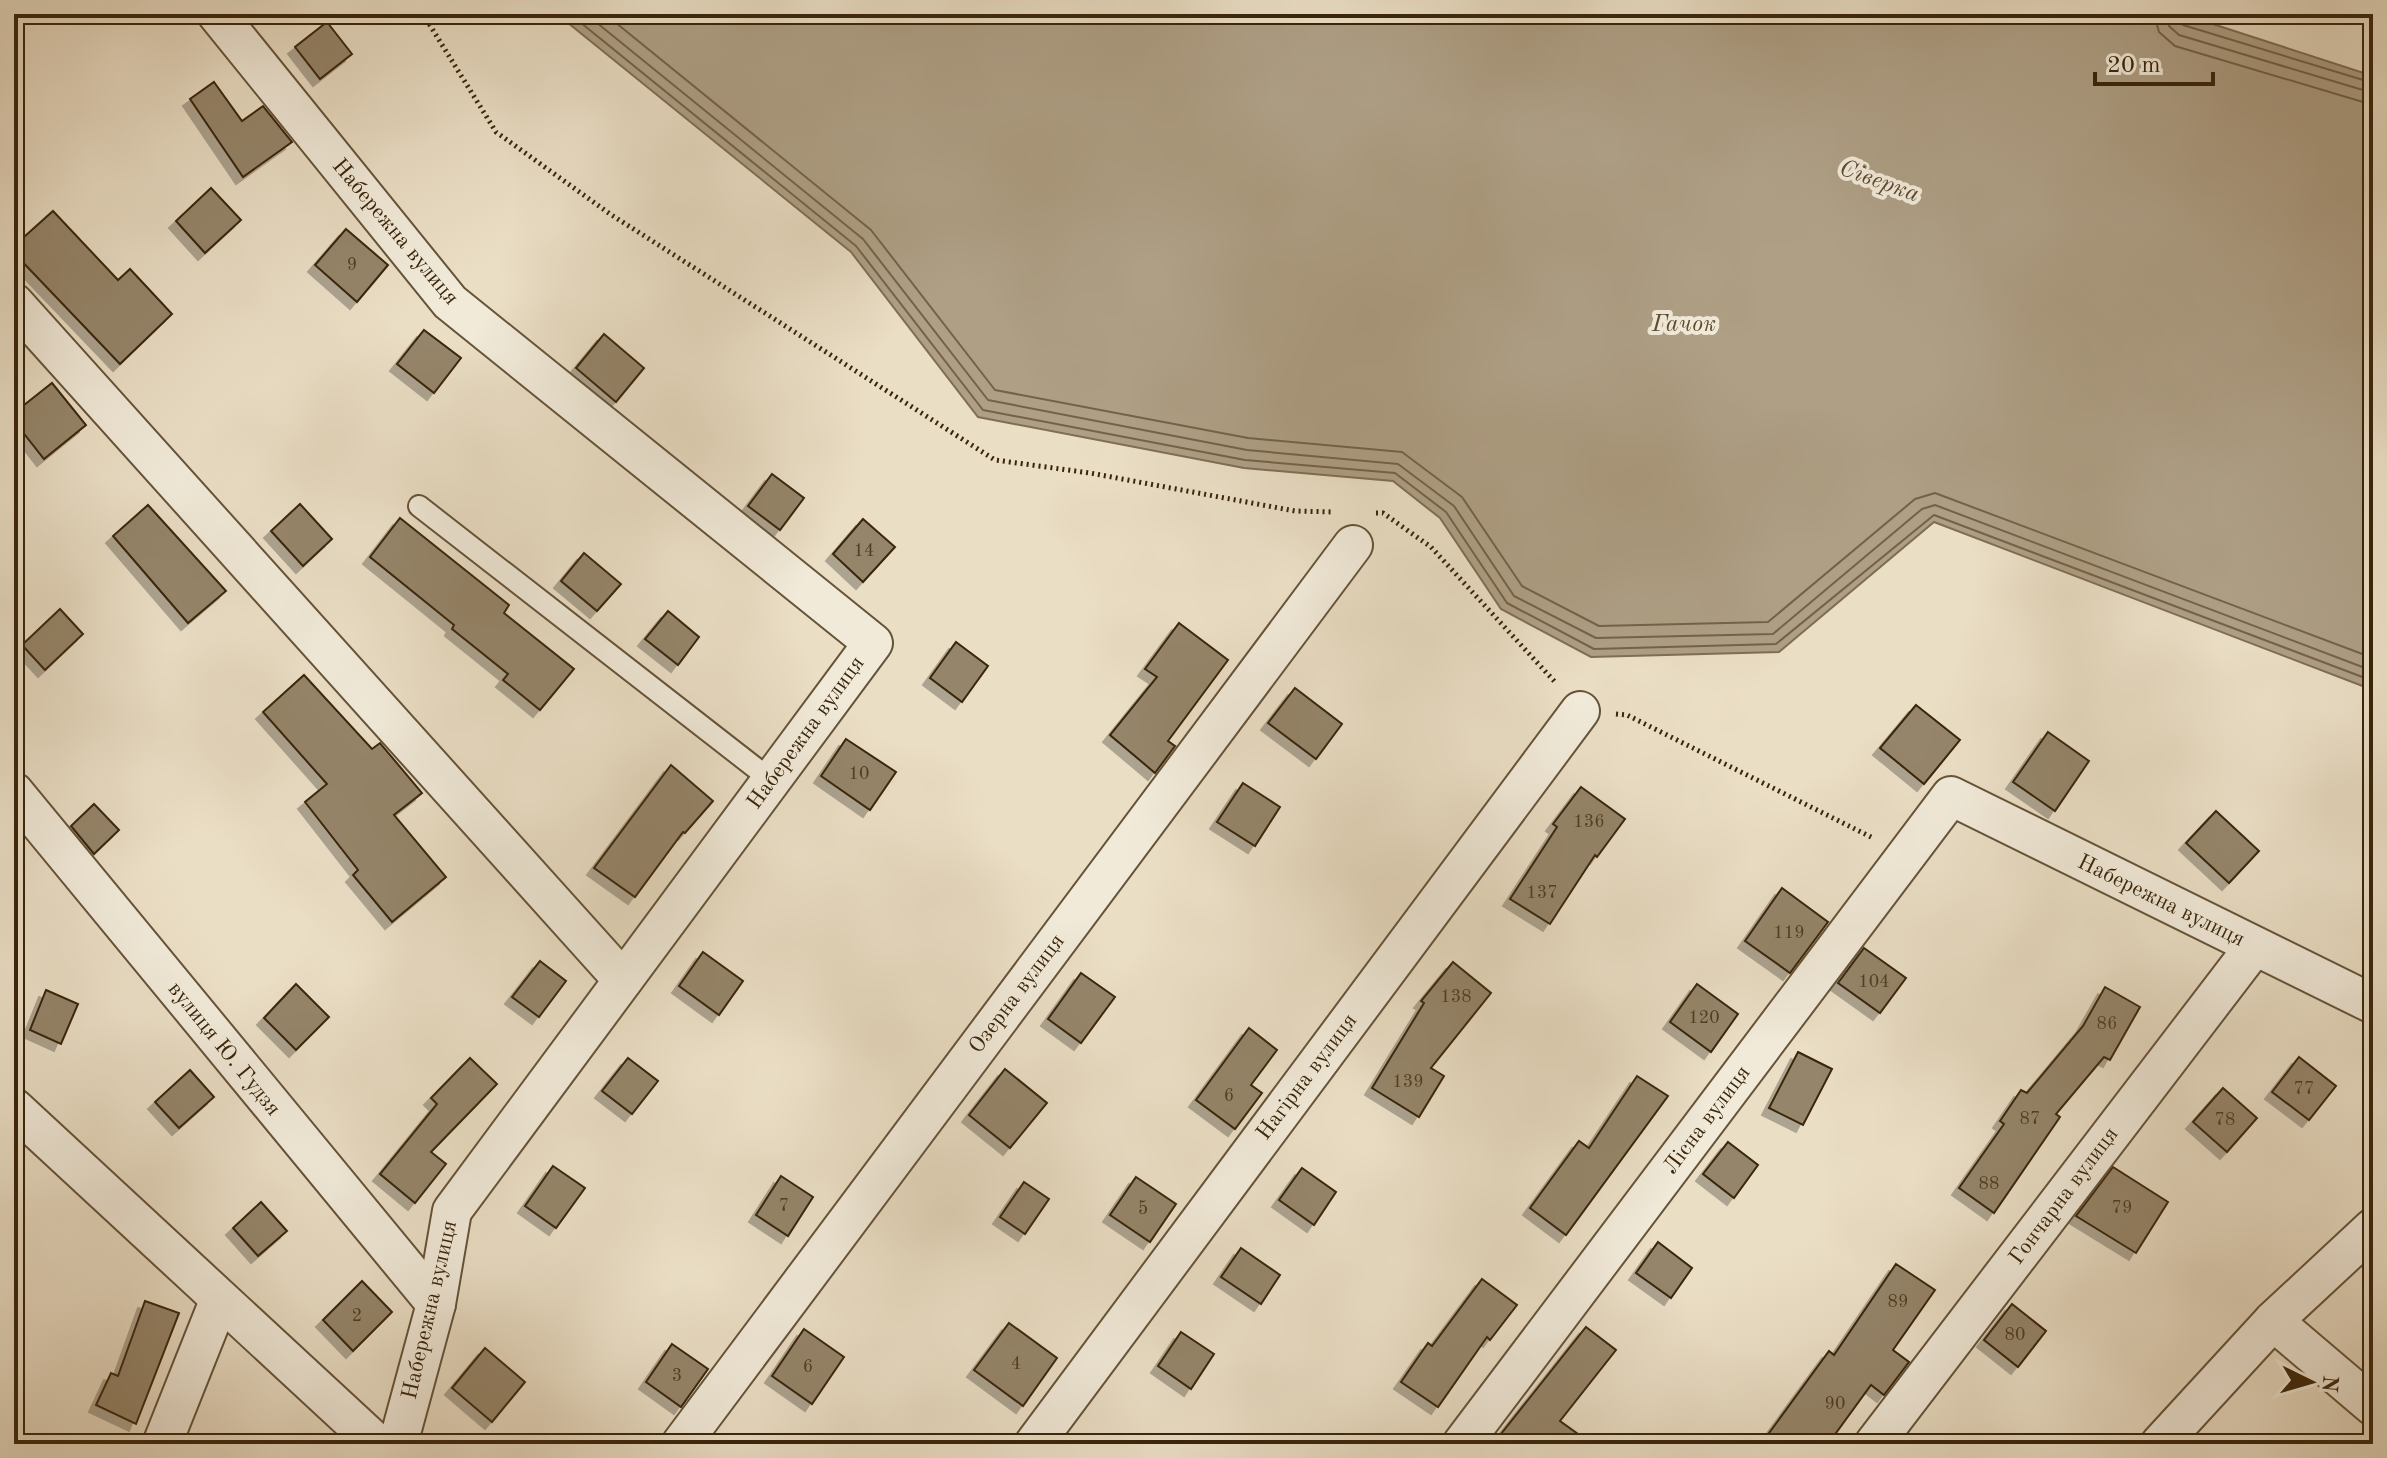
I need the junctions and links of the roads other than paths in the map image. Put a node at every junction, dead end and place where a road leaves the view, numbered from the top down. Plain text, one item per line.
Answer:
1 (217, 14) edge
2 (14, 303) edge
3 (419, 506) dead end
4 (1353, 523) road end
5 (1580, 711) road end
6 (771, 780) junction
7 (14, 792) edge
8 (1951, 796) joint
9 (2254, 947) junction
10 (623, 980) junction
11 (2373, 1004) edge
12 (14, 1108) edge
13 (2373, 1228) edge
14 (219, 1301) junction
15 (436, 1304) junction
16 (2273, 1321) junction
17 (2373, 1406) edge
18 (162, 1444) edge
19 (377, 1444) edge
20 (398, 1444) edge
21 (681, 1444) edge
22 (1034, 1444) edge
23 (1462, 1444) edge
24 (1874, 1444) edge
25 (2160, 1444) edge

1 - 6 street, Набережна вулиця
2 - 10 street
3 - 6 lane
4 - 21 street, Озерна вулиця
5 - 22 street, Нагірна вулиця
6 - 10 street, Набережна вулиця
7 - 15 street, вулиця Ю. Гудзя
8 - 9 street, Набережна вулиця
8 - 23 street, Лісна вулиця
9 - 11 street, Набережна вулиця
9 - 24 street, Гончарна вулиця
10 - 15 street, Набережна вулиця
12 - 14 street
13 - 16 street
14 - 18 street
14 - 19 street
15 - 20 street, Набережна вулиця
16 - 17 street
16 - 25 street

